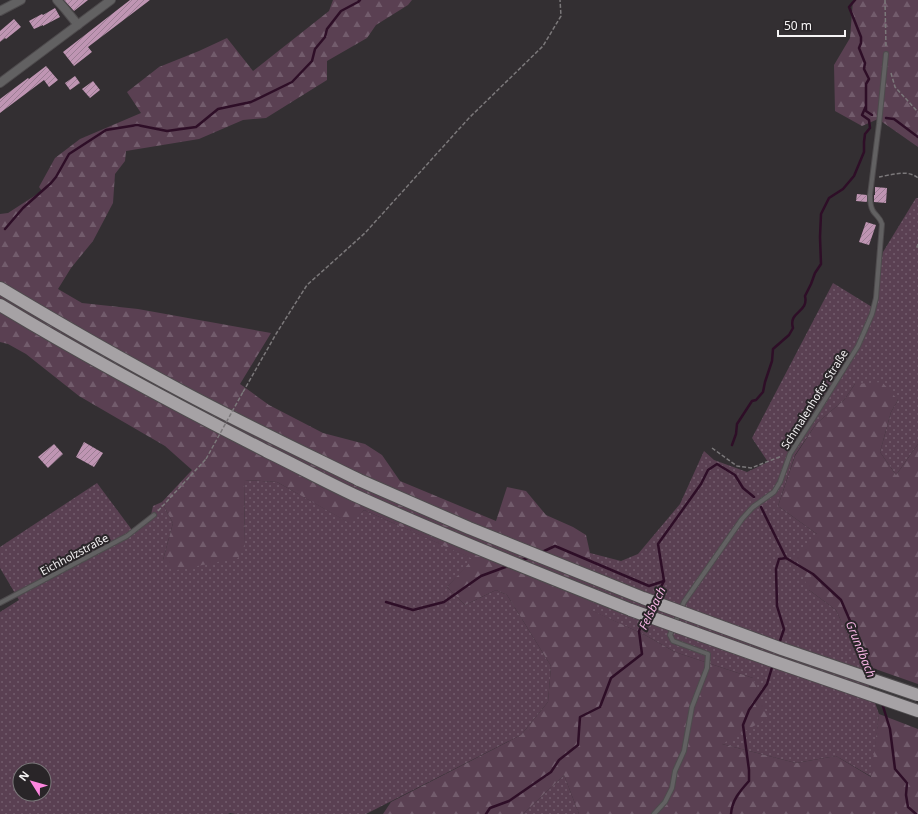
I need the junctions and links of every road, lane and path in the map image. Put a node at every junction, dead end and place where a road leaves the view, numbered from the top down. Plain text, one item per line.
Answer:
1 (21, 0) edge
2 (56, 0) edge
3 (560, 0) edge
4 (884, 0) edge
5 (109, 1) edge
6 (0, 11) edge
7 (78, 25) junction
8 (886, 54) junction
9 (0, 83) edge
10 (918, 112) edge
11 (871, 176) junction
12 (918, 178) edge
13 (918, 244) edge
14 (918, 248) edge
15 (0, 288) edge
16 (0, 305) edge
17 (712, 448) dead end
18 (790, 454) junction
19 (154, 515) joint
20 (0, 603) edge
21 (918, 695) edge
22 (887, 701) junction
23 (918, 711) edge
24 (918, 720) edge
25 (654, 814) edge

1 - 6 street
2 - 7 street
3 - 19 path, bridge
4 - 8 path
5 - 7 street
7 - 9 street
8 - 10 path
8 - 11 lane, Schmalenhofer Straße
11 - 12 path
11 - 18 lane, Schmalenhofer Straße
13 - 14 path
15 - 21 highway, bridge
16 - 22 highway, bridge
17 - 18 path
18 - 25 lane, Schmalenhofer Straße
19 - 20 lane, Eichholzstraße
22 - 23 highway
22 - 24 highway

